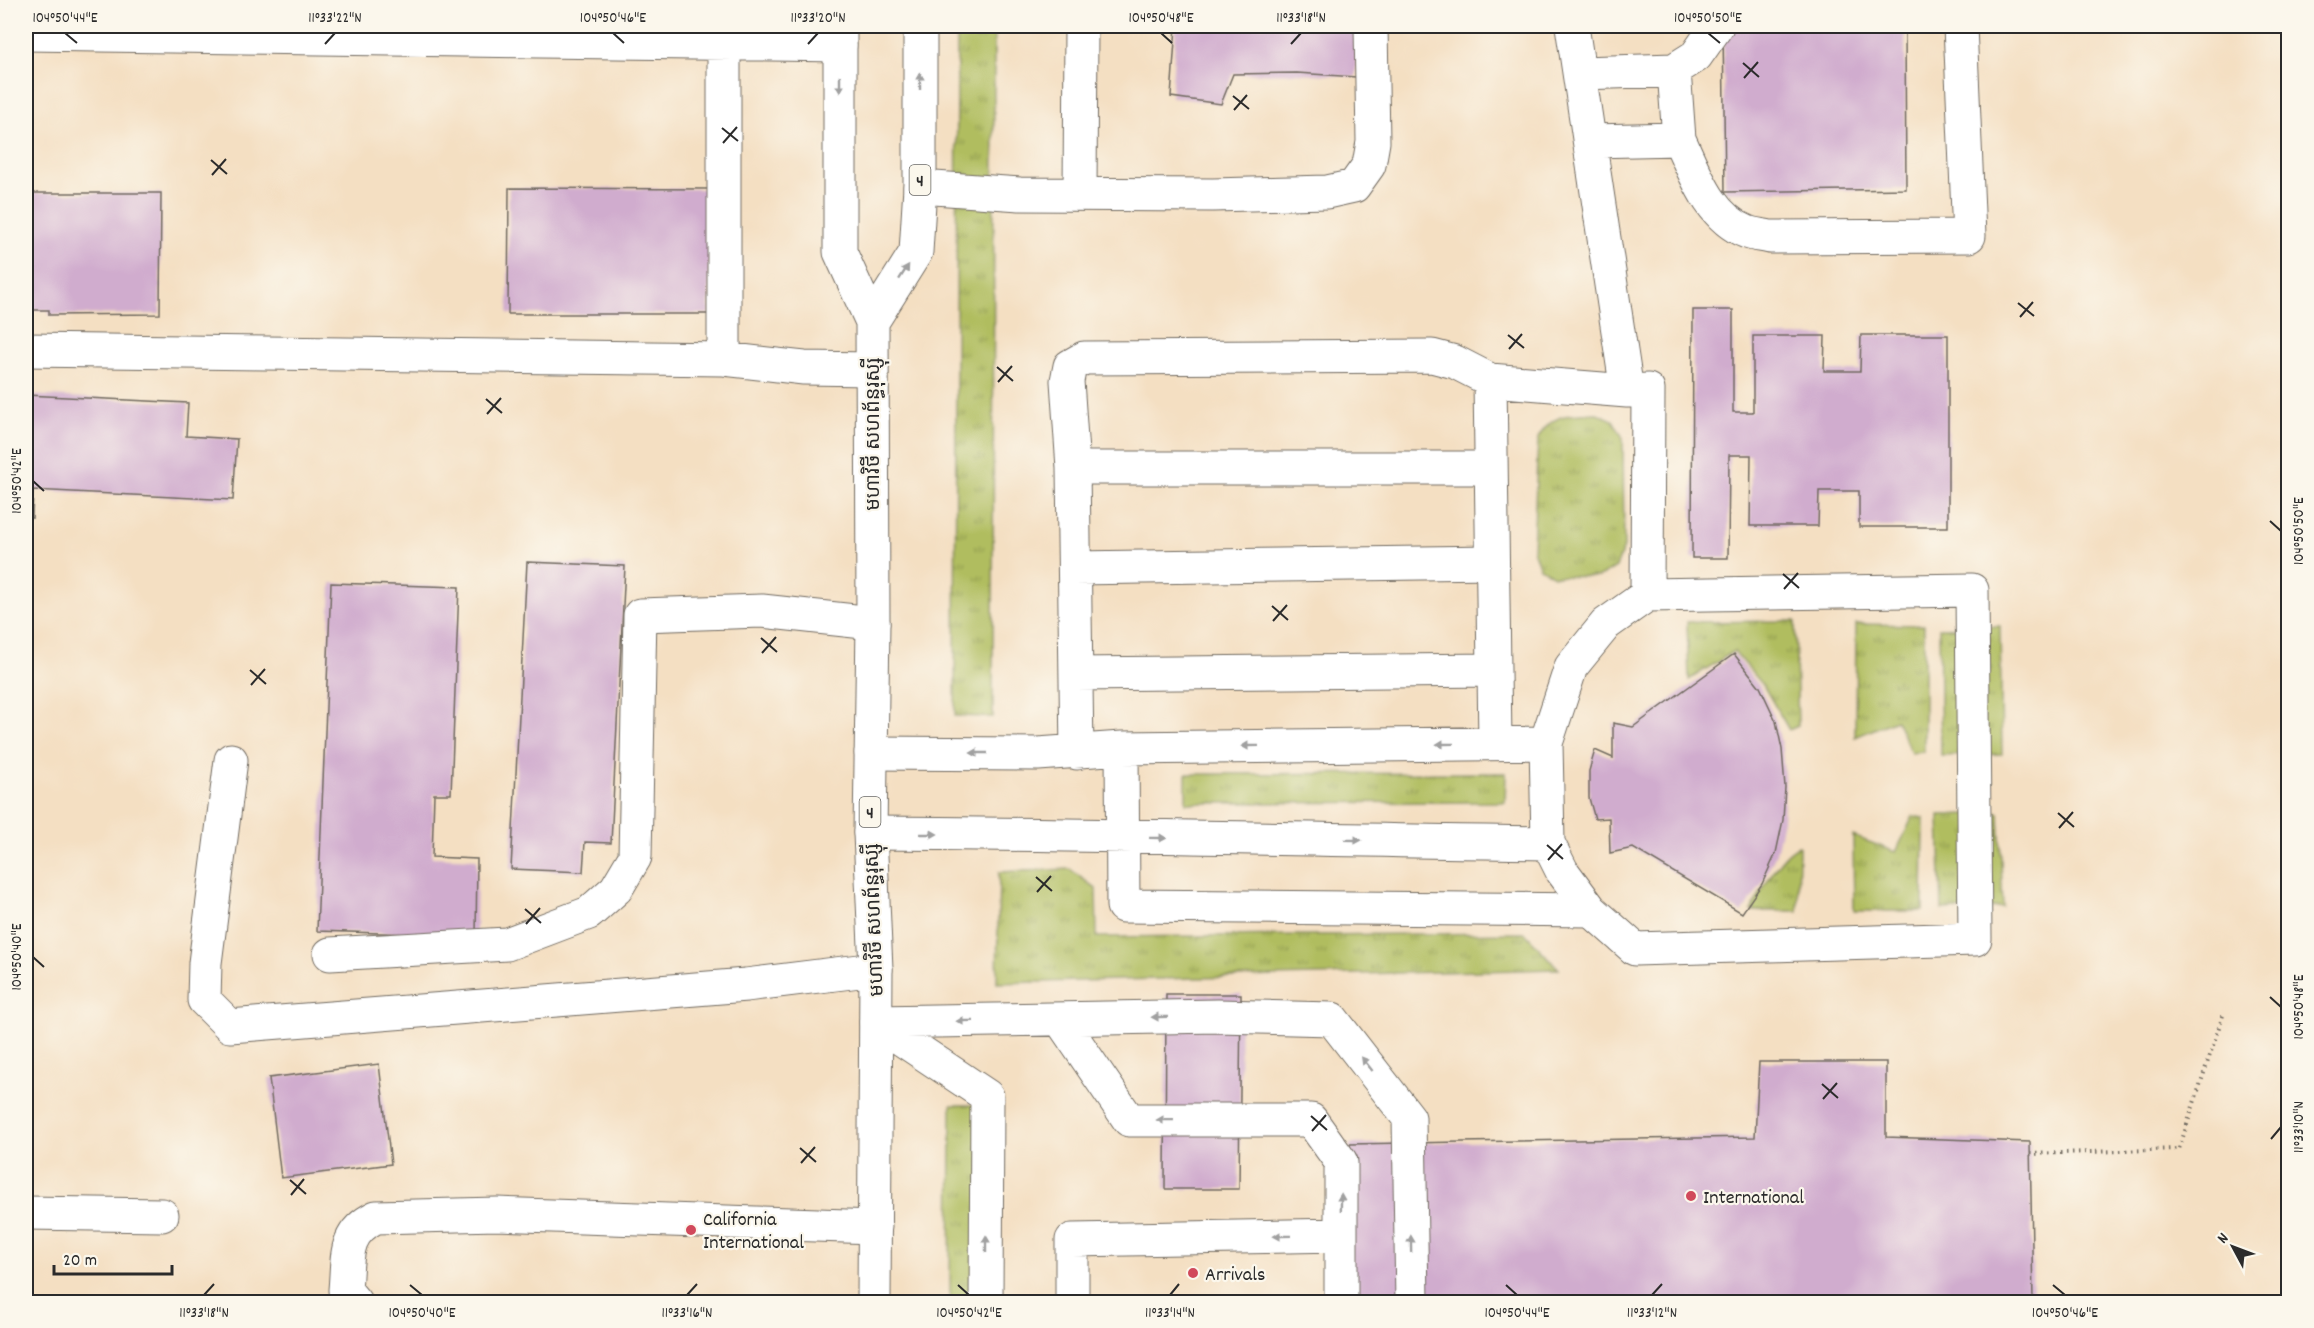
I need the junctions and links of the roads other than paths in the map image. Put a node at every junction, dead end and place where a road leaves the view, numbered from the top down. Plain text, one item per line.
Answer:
1 (920, 26) edge
2 (1081, 26) edge
3 (1371, 26) edge
4 (1572, 26) edge
5 (1717, 26) edge
6 (1960, 26) edge
7 (284, 32) edge
8 (26, 34) edge
9 (724, 34) edge
10 (840, 35) edge
11 (1674, 70) junction
12 (1581, 73) junction
13 (1679, 139) junction
14 (1591, 141) junction
15 (920, 187) junction
16 (1080, 194) junction
17 (872, 322) junction
18 (26, 350) edge
19 (724, 359) junction
20 (871, 369) junction
21 (1490, 380) junction
22 (1626, 391) junction
23 (1073, 468) junction
24 (1491, 468) junction
25 (1492, 562) junction
26 (1075, 568) junction
27 (1647, 595) junction
28 (873, 623) junction
29 (1494, 670) junction
30 (1076, 674) junction
31 (1495, 743) junction
32 (1546, 743) junction
33 (1122, 748) junction
34 (871, 753) junction
35 (1077, 753) junction
36 (231, 760) dead end
37 (870, 834) junction
38 (1123, 837) junction
39 (1548, 843) junction
40 (1591, 910) junction
41 (330, 954) dead end
42 (876, 969) junction
43 (1060, 1019) junction
44 (876, 1022) junction
45 (26, 1214) edge
46 (162, 1215) dead end
47 (875, 1227) junction
48 (1340, 1235) junction
49 (355, 1302) edge
50 (874, 1302) edge
51 (986, 1302) edge
52 (1072, 1302) edge
53 (1341, 1302) edge
54 (1412, 1302) edge

15 -> 1 main road, 4
2 - 16 main road
3 - 16 main road
4 - 12 main road
5 - 11 main road
6 - 13 main road
7 - 8 main road
7 - 9 main road
9 - 10 main road
9 - 19 main road
10 -> 17 main road, មហាវិថី សហព័ន្ធរុស្ស៊ី / 4
11 - 12 main road
11 - 13 main road
12 - 14 main road
13 - 14 main road
14 - 22 main road
15 - 16 main road
17 -> 15 main road, 4
17 - 20 main road, មហាវិថី សហព័ន្ធរុស្ស៊ី / 4
18 - 19 main road
19 - 20 main road
20 - 28 main road, មហាវិថី សហព័ន្ធរុស្ស៊ី / 4
21 - 22 main road
21 - 23 main road
21 - 24 main road
22 - 27 main road
23 - 24 main road
23 - 26 main road
24 - 25 main road
25 - 26 main road
25 - 29 main road
26 - 30 main road
27 - 32 main road
27 - 40 main road
28 - 34 main road, មហាវិថី សហព័ន្ធរុស្ស៊ី / 4
28 - 41 main road
29 - 30 main road
29 - 31 main road
30 - 35 main road
31 - 32 main road
31 -> 33 main road
32 - 39 main road
33 - 35 main road
33 - 38 main road
35 -> 34 main road
34 - 37 main road, មហាវិថី សហព័ន្ធរុស្ស៊ី / 4
36 - 42 main road
37 -> 38 main road
37 - 42 main road, មហាវិថី សហព័ន្ធរុស្ស៊ី / 4
38 -> 39 main road
38 - 40 main road
39 - 40 main road
42 - 44 main road, មហាវិថី សហព័ន្ធរុស្ស៊ី / 4
43 -> 44 main road
48 -> 43 main road
54 -> 43 main road
44 - 47 main road, មហាវិថី សហព័ន្ធរុស្ស៊ី / 4
51 -> 44 main road
45 - 46 main road
47 - 49 main road
47 - 50 main road, មហាវិថី សហព័ន្ធរុស្ស៊ី / 4
48 -> 52 main road
48 - 53 main road

